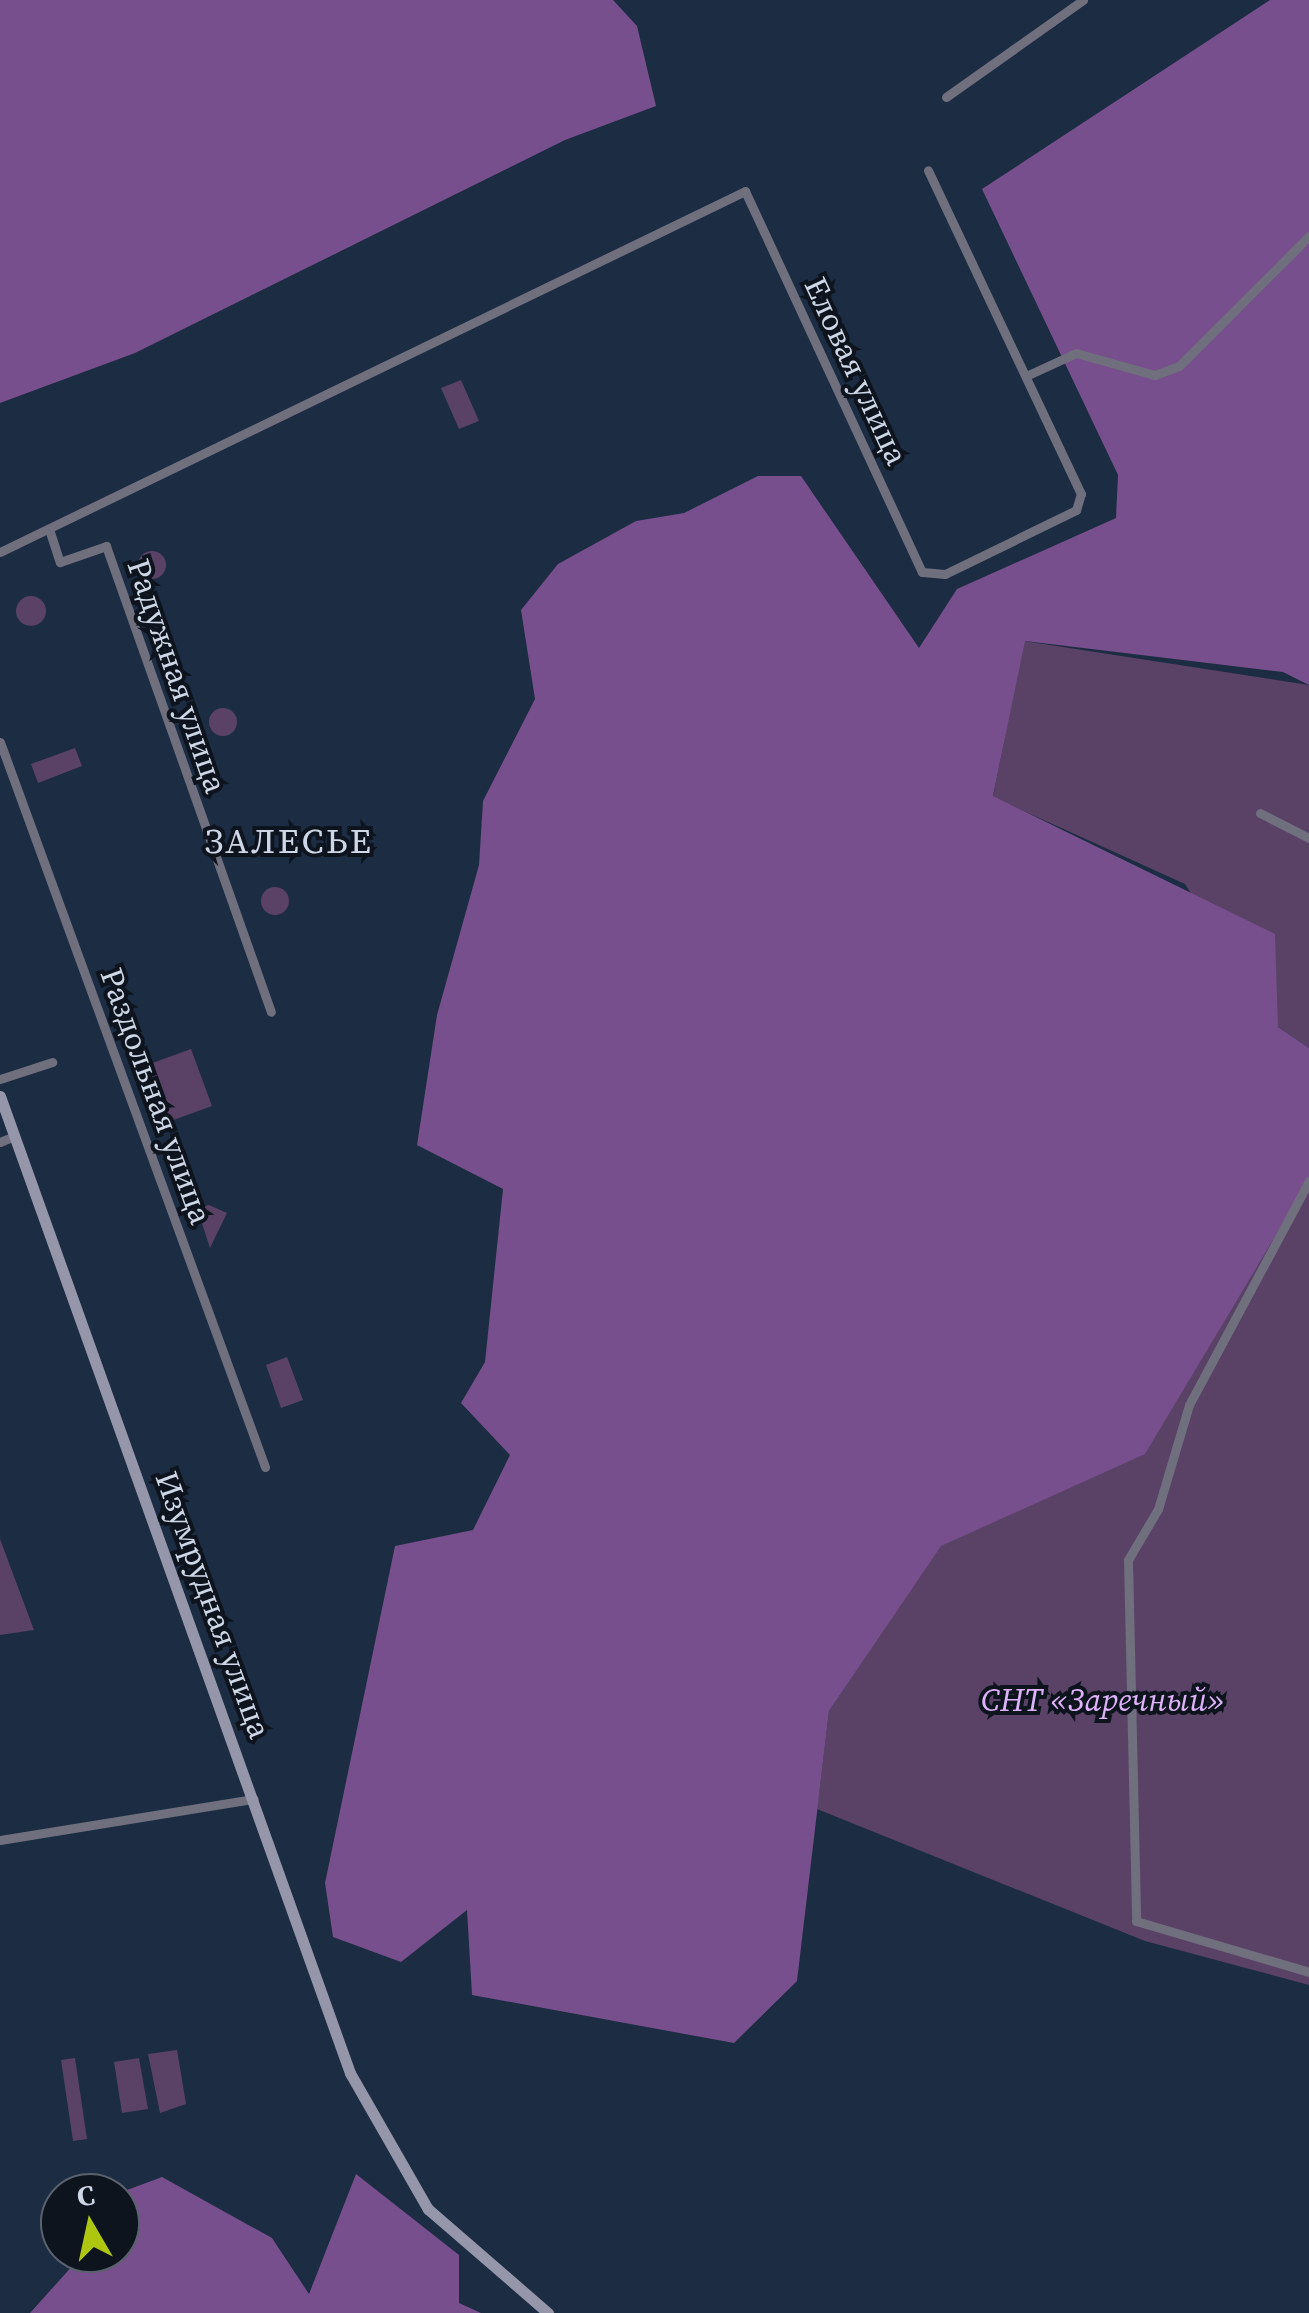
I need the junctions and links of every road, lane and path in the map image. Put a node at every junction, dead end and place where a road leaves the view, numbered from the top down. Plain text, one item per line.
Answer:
1 (1083, 0) edge
2 (946, 98) dead end
3 (928, 170) dead end
4 (1309, 236) edge
5 (1026, 376) junction
6 (49, 529) junction
7 (0, 552) edge
8 (0, 742) edge
9 (1260, 813) dead end
10 (1309, 838) edge
11 (271, 1012) dead end
12 (52, 1062) dead end
13 (0, 1080) edge
14 (0, 1096) edge
15 (14, 1136) junction
16 (0, 1142) edge
17 (1309, 1181) edge
18 (265, 1468) dead end
19 (254, 1799) junction
20 (0, 1840) edge
21 (1309, 1972) edge
22 (548, 2313) edge

1 - 2 street
3 - 5 street
4 - 5 street
5 - 6 street, Еловая улица
6 - 7 street
6 - 11 street, Радужная улица
8 - 18 street, Раздольная улица
9 - 10 street
12 - 13 street
14 - 15 street, Изумрудная улица
15 - 16 street
15 - 19 street, Изумрудная улица
17 - 21 street
19 - 20 street
19 - 22 street, Изумрудная улица

